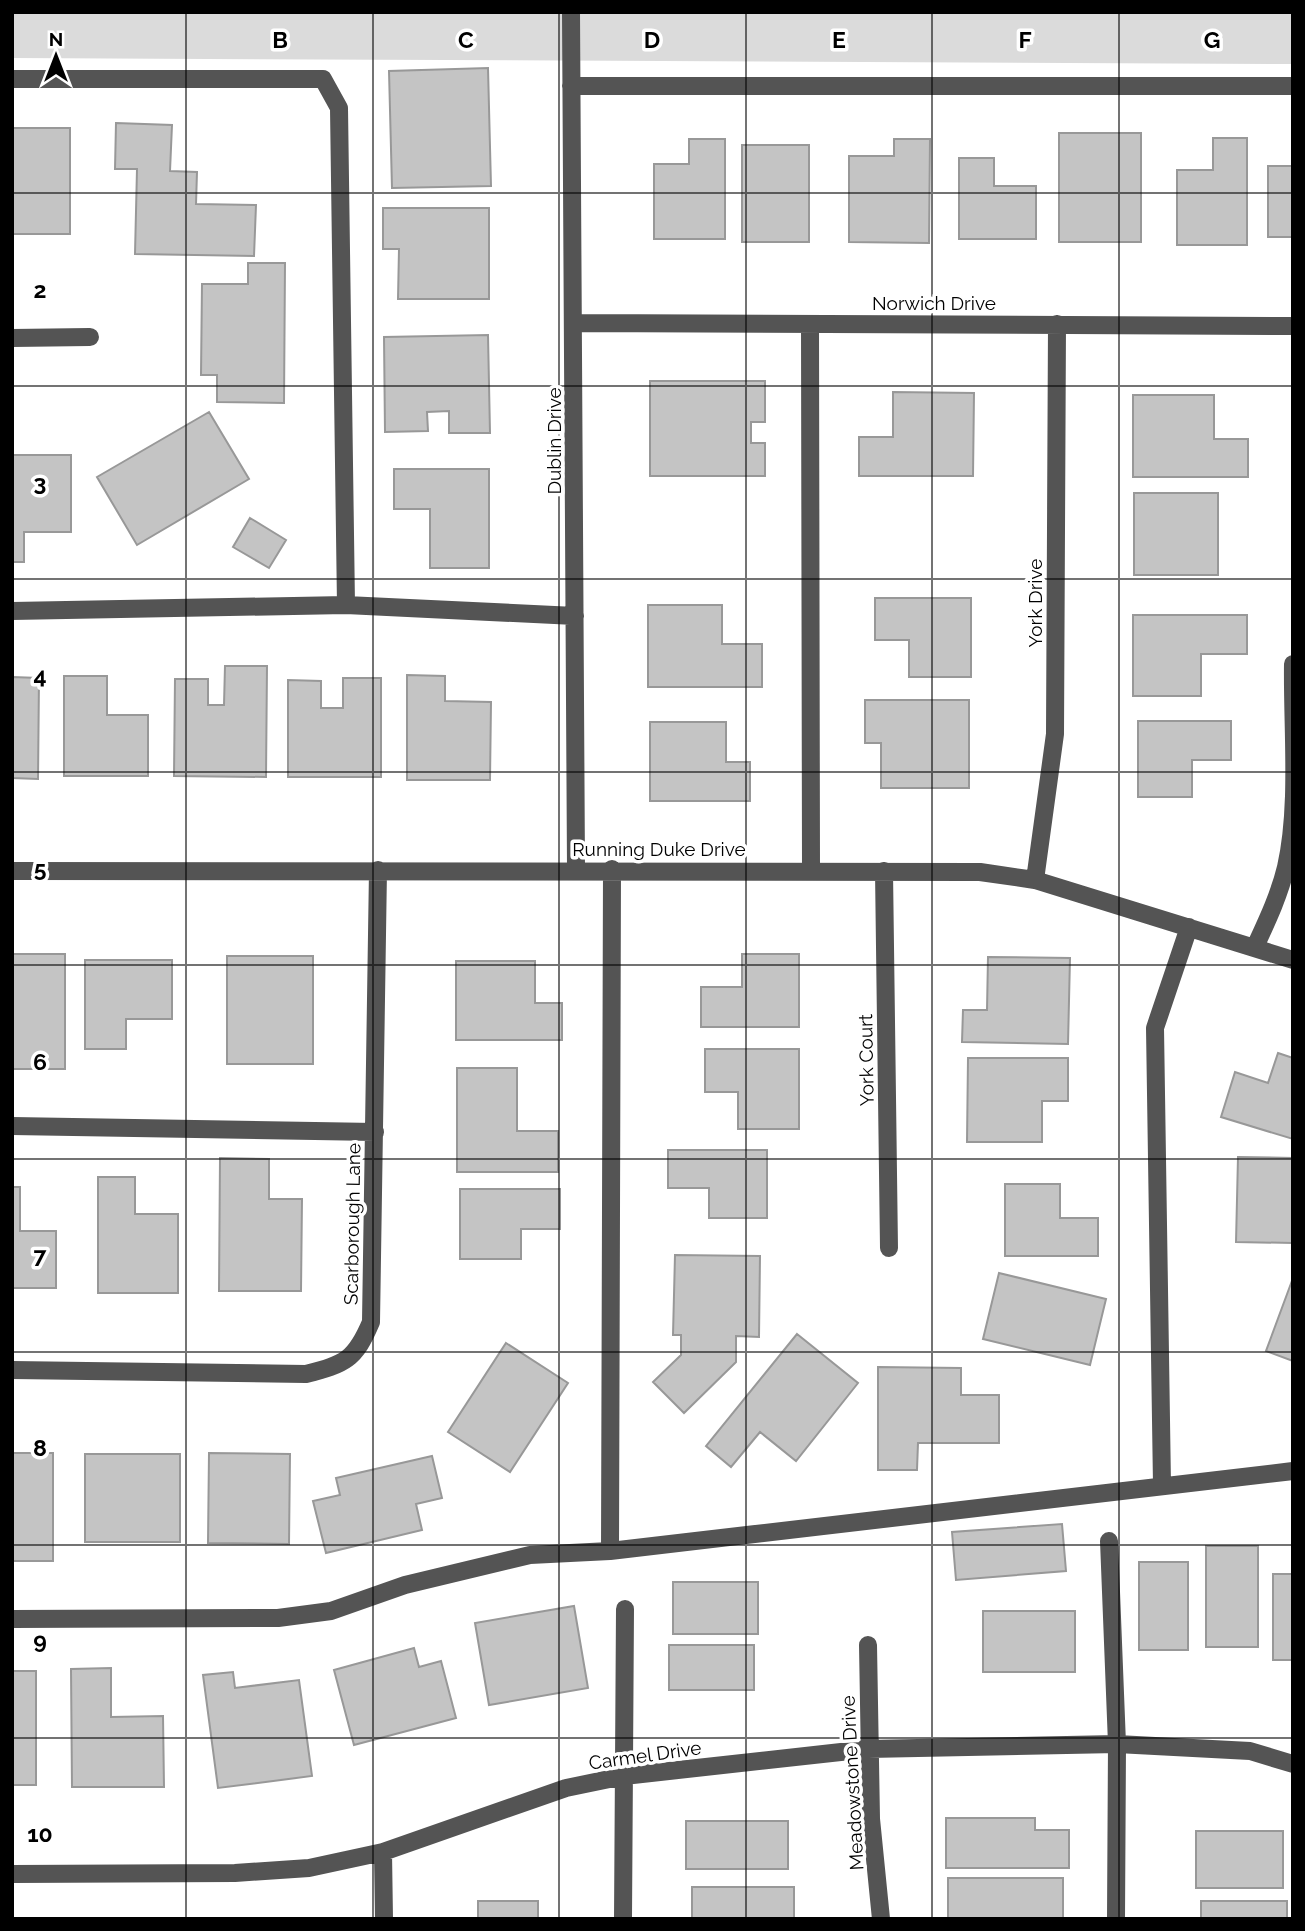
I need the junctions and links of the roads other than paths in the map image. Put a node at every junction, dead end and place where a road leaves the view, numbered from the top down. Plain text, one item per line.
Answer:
1 (571, 12) edge
2 (12, 79) edge
3 (571, 86) junction
4 (1293, 86) edge
5 (575, 323) junction
6 (810, 324) junction
7 (1057, 324) junction
8 (1293, 326) edge
9 (90, 337) dead end
10 (12, 338) edge
11 (346, 605) junction
12 (12, 611) edge
13 (575, 616) junction
14 (1293, 664) edge
15 (378, 870) junction
16 (576, 870) junction
17 (612, 870) junction
18 (12, 871) edge
19 (811, 871) junction
20 (884, 871) junction
21 (1035, 880) junction
22 (1189, 927) junction
23 (1255, 947) junction
24 (1293, 960) edge
25 (12, 1126) edge
26 (375, 1132) junction
27 (889, 1248) dead end
28 (12, 1370) edge
29 (1293, 1471) edge
30 (1162, 1485) junction
31 (1109, 1541) dead end
32 (610, 1550) junction
33 (625, 1609) dead end
34 (12, 1619) edge
35 (868, 1646) dead end
36 (1117, 1744) junction
37 (868, 1749) junction
38 (1293, 1764) edge
39 (624, 1776) junction
40 (383, 1852) junction
41 (12, 1874) edge
42 (384, 1919) edge
43 (623, 1919) edge
44 (881, 1919) edge
45 (1116, 1919) edge

1 - 3 street, Dublin Drive
2 - 11 street
3 - 4 street
3 - 5 street, Dublin Drive
5 - 6 street, Norwich Drive
5 - 13 street, Dublin Drive
6 - 7 street, Norwich Drive
6 - 19 street
7 - 8 street, Norwich Drive
7 - 21 street, York Drive
9 - 10 street
11 - 12 street
11 - 13 street
13 - 16 street, Dublin Drive
14 - 23 street
15 - 16 street, Running Duke Drive
15 - 18 street, Running Duke Drive
15 - 26 street, Scarborough Lane
16 - 17 street, Running Duke Drive
17 - 19 street, Running Duke Drive
17 - 32 street
19 - 20 street, Running Duke Drive
20 - 21 street, Running Duke Drive
20 - 27 street, York Court
21 - 22 street, Running Duke Drive
22 - 23 street, Running Duke Drive
22 - 30 street
23 - 24 street, Running Duke Drive
25 - 26 street
26 - 28 street, Scarborough Lane
29 - 30 street
30 - 32 street
31 - 36 street
32 - 34 street
33 - 39 street
35 - 37 street, Meadowstone Drive
36 - 37 street, Carmel Drive
36 - 38 street, Carmel Drive
36 - 45 street
37 - 39 street, Carmel Drive
37 - 44 street, Meadowstone Drive
39 - 40 street, Carmel Drive
39 - 43 street
40 - 41 street, Carmel Drive
40 - 42 street

